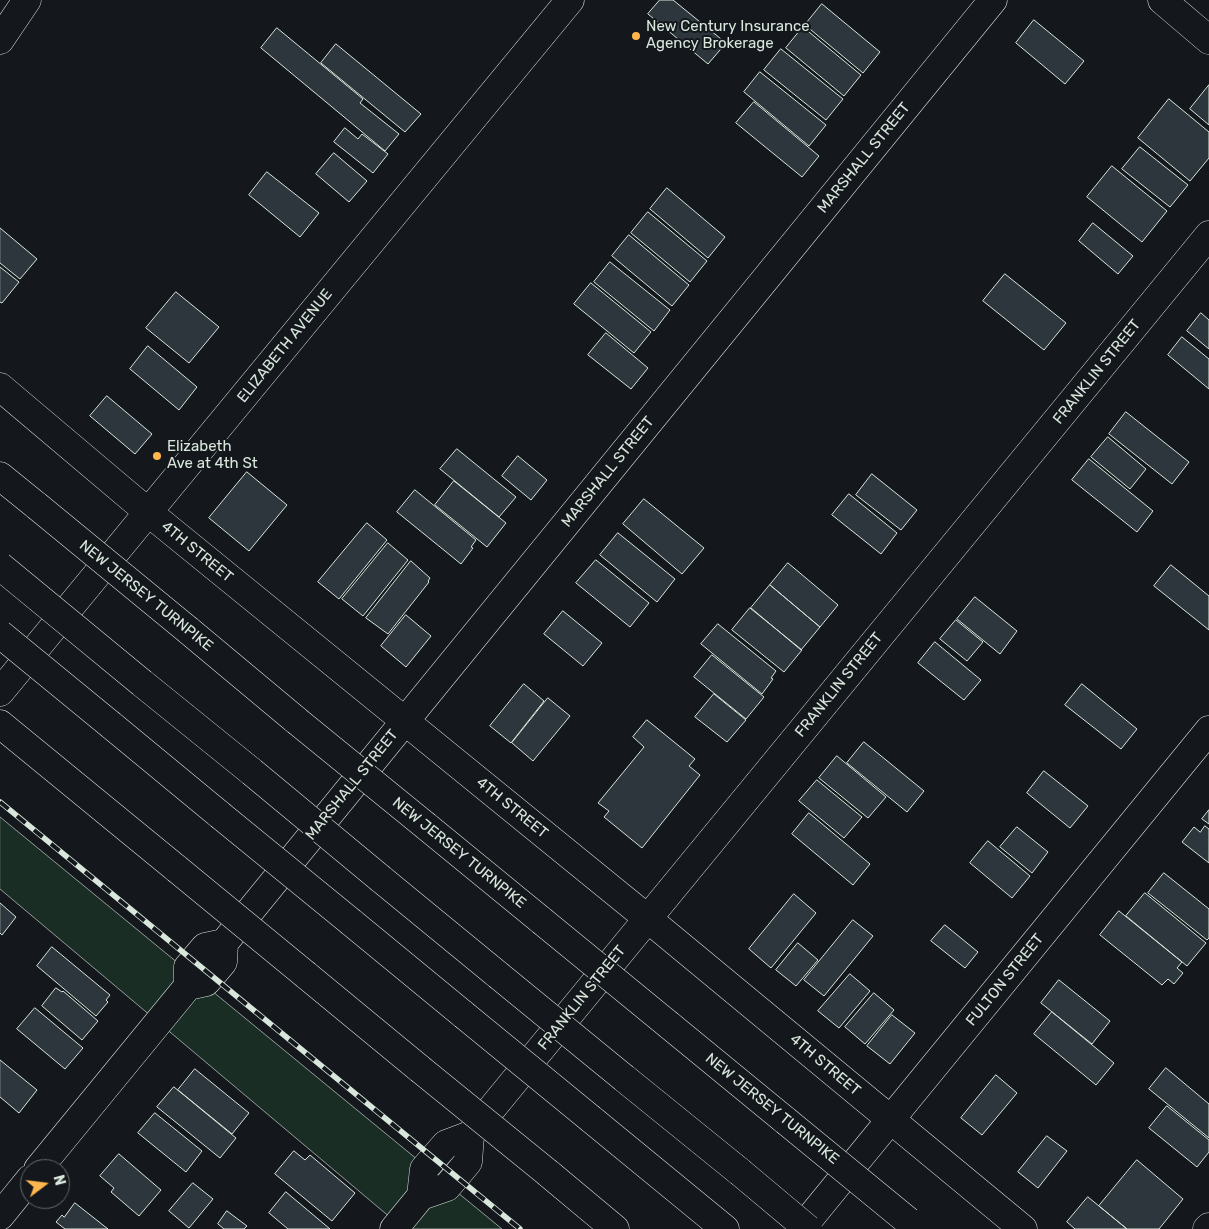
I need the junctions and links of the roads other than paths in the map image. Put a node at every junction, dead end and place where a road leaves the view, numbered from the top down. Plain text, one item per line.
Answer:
1 (27, 0) edge
2 (570, 0) edge
3 (993, 0) edge
4 (1162, 0) edge
5 (0, 40) edge
6 (1209, 40) edge
7 (1209, 235) edge
8 (0, 387) edge
9 (0, 476) edge
10 (148, 512) junction
11 (0, 566) edge
12 (0, 634) edge
13 (0, 692) edge
14 (405, 721) junction
15 (0, 724) edge
16 (1209, 730) edge
17 (647, 918) junction
18 (890, 1120) junction
19 (46, 1159) edge
20 (20, 1191) edge
21 (0, 1216) edge
22 (716, 1222) edge
23 (913, 1225) edge
24 (394, 1229) edge
25 (615, 1229) edge
26 (801, 1229) edge
27 (808, 1229) edge
28 (1023, 1229) edge

1 - 5 main road
2 - 10 main road, ELIZABETH AVENUE
3 - 14 main road, MARSHALL STREET
4 - 6 main road
7 - 17 main road, FRANKLIN STREET
8 - 10 main road, 4TH STREET
9 - 23 main road, NEW JERSEY TURNPIKE, bridge
10 - 13 main road, ELIZABETH AVENUE
10 - 14 main road, 4TH STREET
11 - 27 main road, bridge
12 - 22 main road, bridge
14 - 17 main road, 4TH STREET
14 - 19 main road, MARSHALL STREET
15 - 25 main road, bridge
16 - 18 main road, FULTON STREET
17 - 18 main road, 4TH STREET
17 - 24 main road, FRANKLIN STREET
18 - 26 main road, FULTON STREET
18 - 28 main road, 4TH STREET
20 - 21 main road

